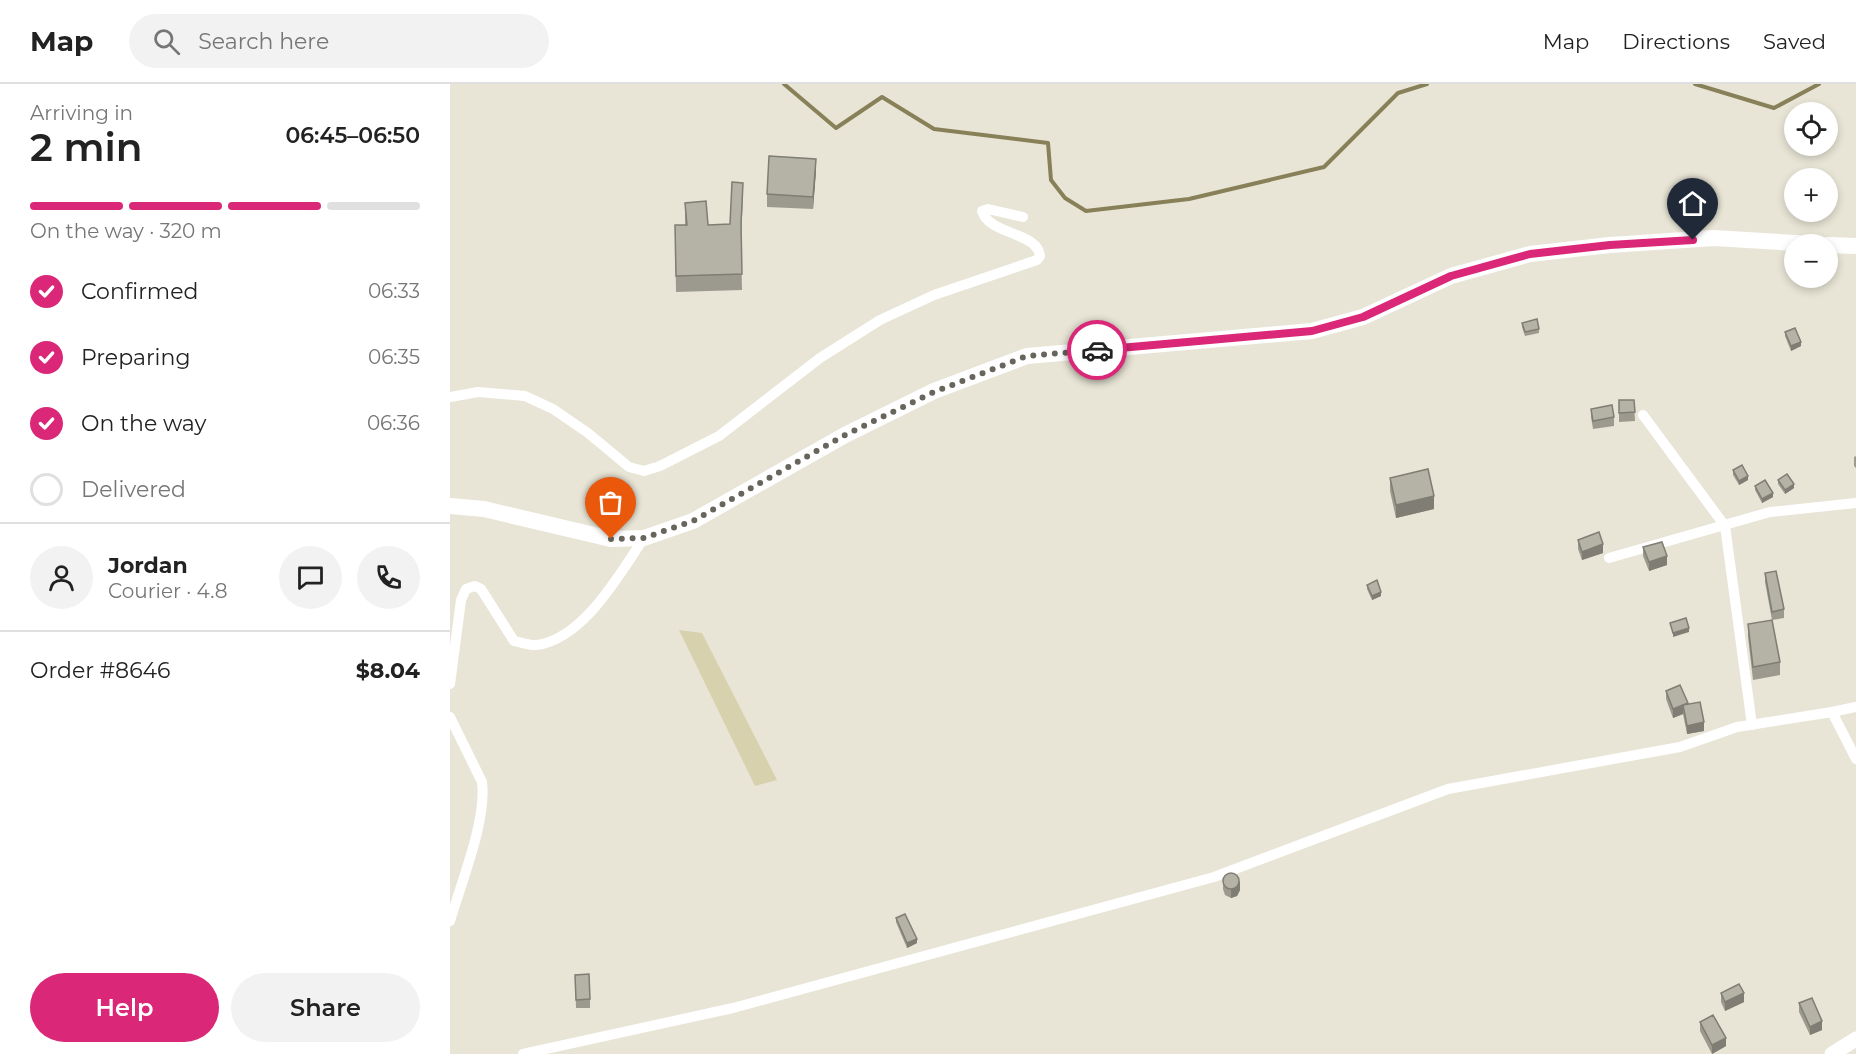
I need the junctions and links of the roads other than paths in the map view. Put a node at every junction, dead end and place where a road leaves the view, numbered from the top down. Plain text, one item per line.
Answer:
1 (1023, 217) dead end
2 (1784, 242) edge
3 (1838, 245) edge
4 (1856, 246) edge
5 (450, 397) edge
6 (1643, 415) dead end
7 (1856, 503) edge
8 (450, 507) edge
9 (1725, 526) junction
10 (644, 538) junction
11 (1609, 558) dead end
12 (450, 684) edge
13 (1856, 706) edge
14 (1832, 712) junction
15 (450, 717) edge
16 (1752, 725) junction
17 (1856, 759) edge
18 (450, 921) edge
19 (1856, 1039) edge
20 (523, 1054) edge
21 (1832, 1054) edge

1 - 5 street
2 - 10 main road
3 - 4 main road
6 - 9 street
7 - 9 street
8 - 10 main road
9 - 11 street
9 - 16 street
10 - 12 street
13 - 14 street
14 - 16 street
14 - 17 street
15 - 18 street
16 - 20 street
19 - 21 street

